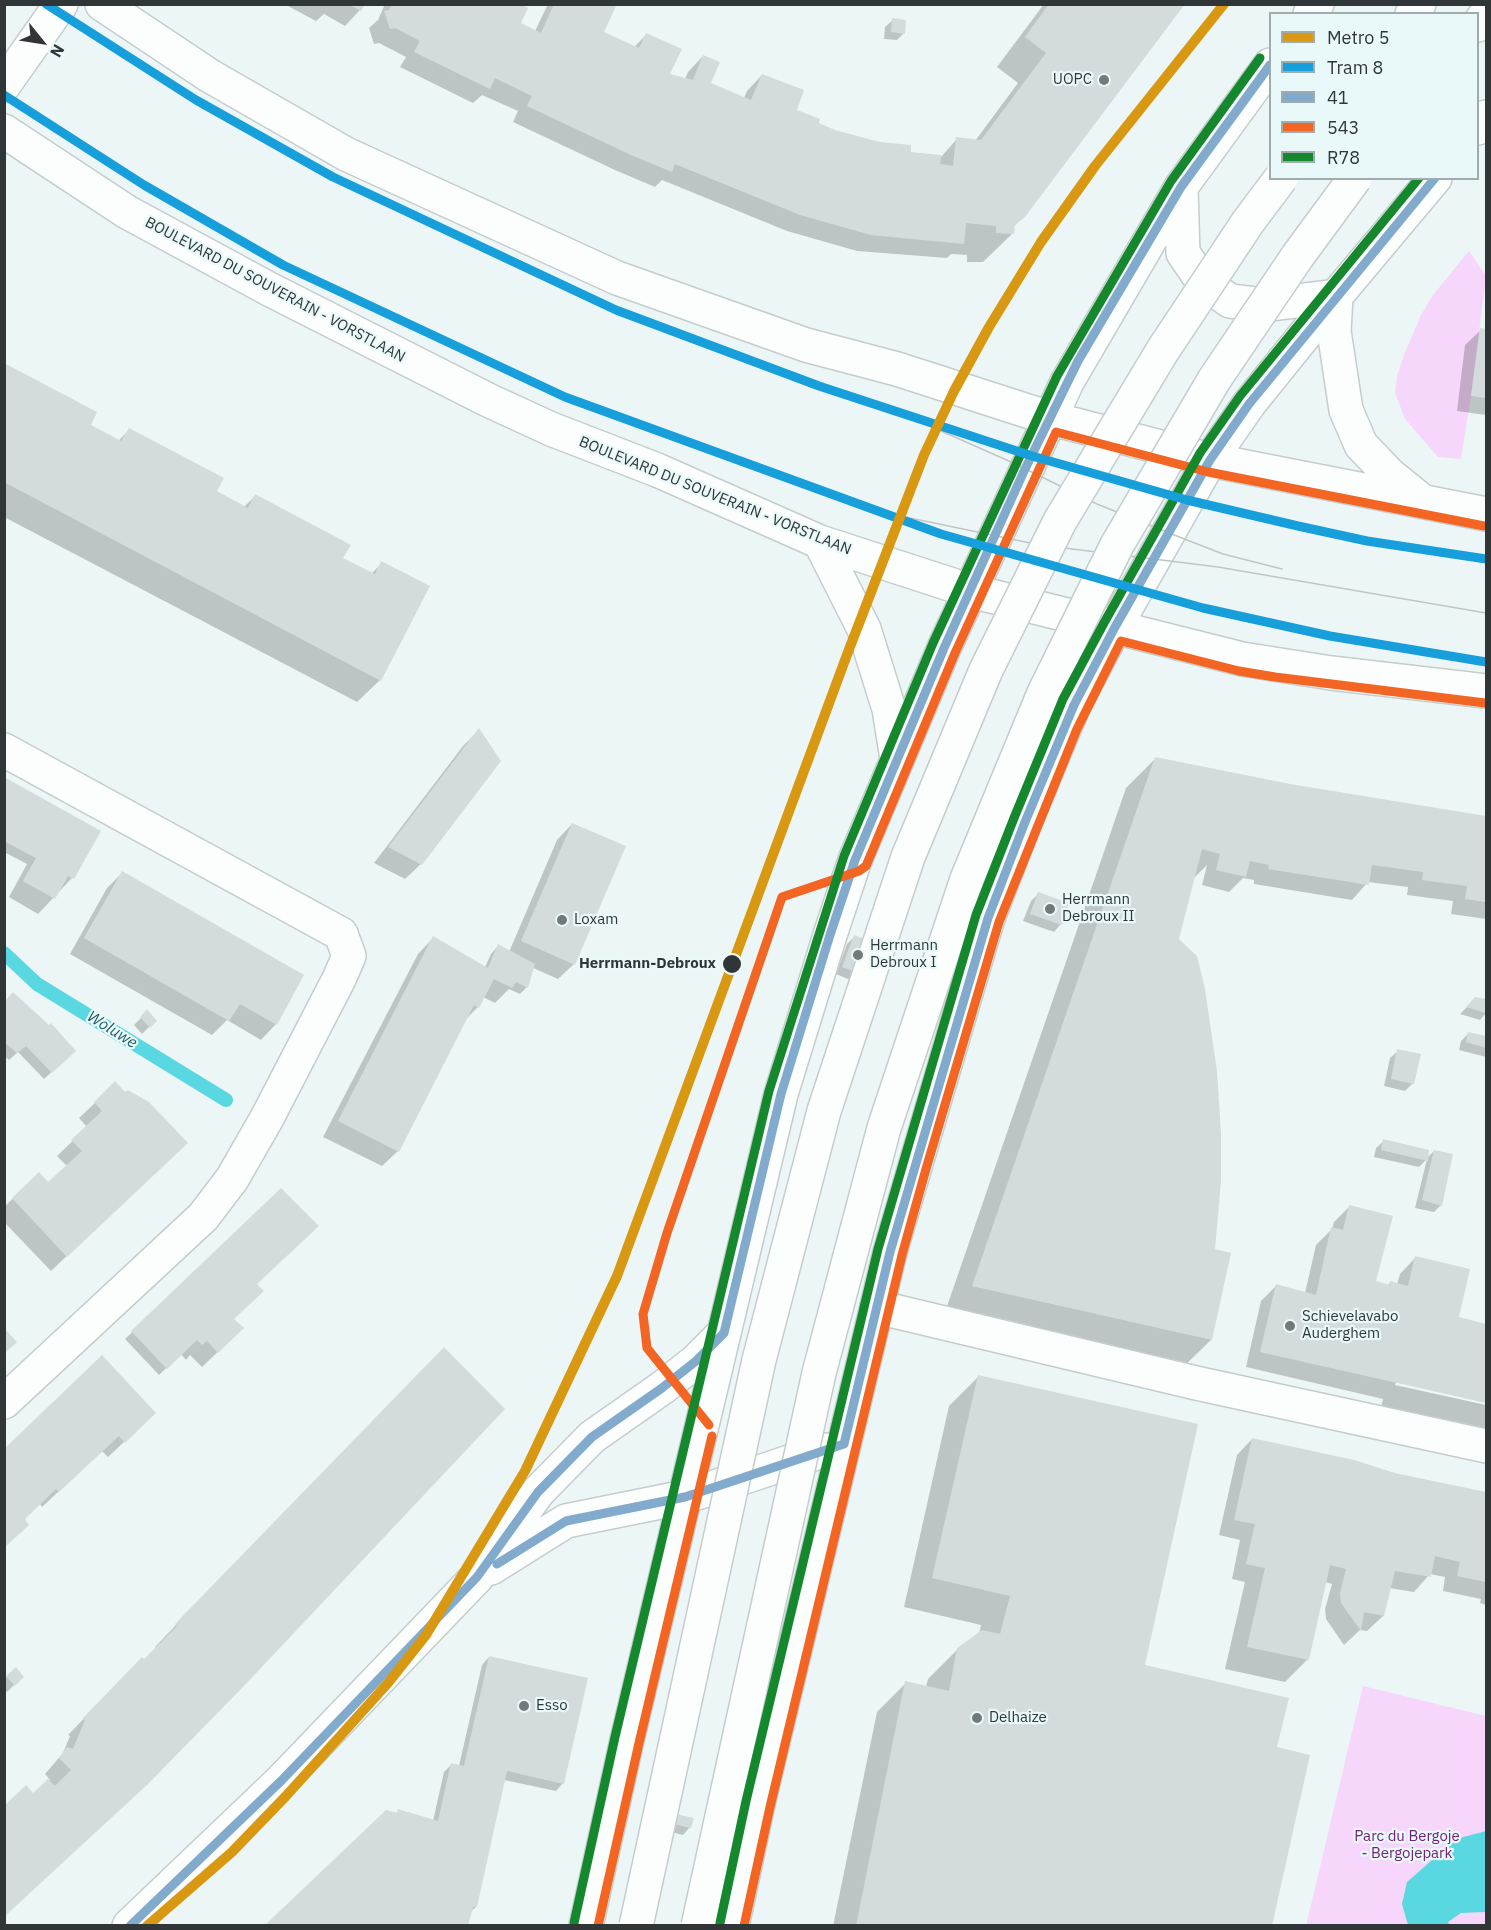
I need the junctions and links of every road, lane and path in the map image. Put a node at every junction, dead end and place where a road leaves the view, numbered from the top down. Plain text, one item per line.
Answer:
1 (61, 4) edge
2 (102, 4) edge
3 (1269, 66) edge
4 (4, 85) edge
5 (4, 131) edge
6 (1280, 180) edge
7 (1353, 180) edge
8 (1433, 180) edge
9 (1181, 187) junction
10 (1336, 296) junction
11 (1049, 418) junction
12 (1210, 460) junction
13 (1424, 503) junction
14 (1486, 514) edge
15 (820, 542) junction
16 (971, 591) junction
17 (1115, 627) junction
18 (1486, 691) edge
19 (4, 750) edge
20 (897, 759) junction
21 (877, 1306) junction
22 (724, 1333) junction
23 (4, 1402) edge
24 (844, 1444) junction
25 (1486, 1446) edge
26 (685, 1497) junction
27 (477, 1576) junction
28 (129, 1926) edge
29 (586, 1926) edge
30 (636, 1926) edge
31 (698, 1926) edge
32 (732, 1926) edge

1 - 4 main road
2 - 11 main road
3 - 9 main road
5 - 15 main road, BOULEVARD DU SOUVERAIN - VORSTLAAN
6 - 30 main road, bridge
7 - 31 main road, bridge
8 - 10 main road
9 - 10 main road
9 - 11 main road
10 - 12 main road
10 - 13 main road
11 - 12 main road
11 - 16 main road
12 - 13 main road
12 - 17 main road
13 - 14 main road
15 - 16 main road, BOULEVARD DU SOUVERAIN - VORSTLAAN
15 - 20 main road
16 - 17 main road, BOULEVARD DU SOUVERAIN - VORSTLAAN
16 - 20 main road
17 - 18 main road, BOULEVARD DU SOUVERAIN - VORSTLAAN
17 - 21 main road
19 - 23 main road
20 - 22 main road
21 - 24 main road
21 - 25 main road
22 - 26 main road
22 - 27 main road
24 - 26 main road
24 - 32 main road
26 - 27 main road
26 - 29 main road
27 - 28 main road

